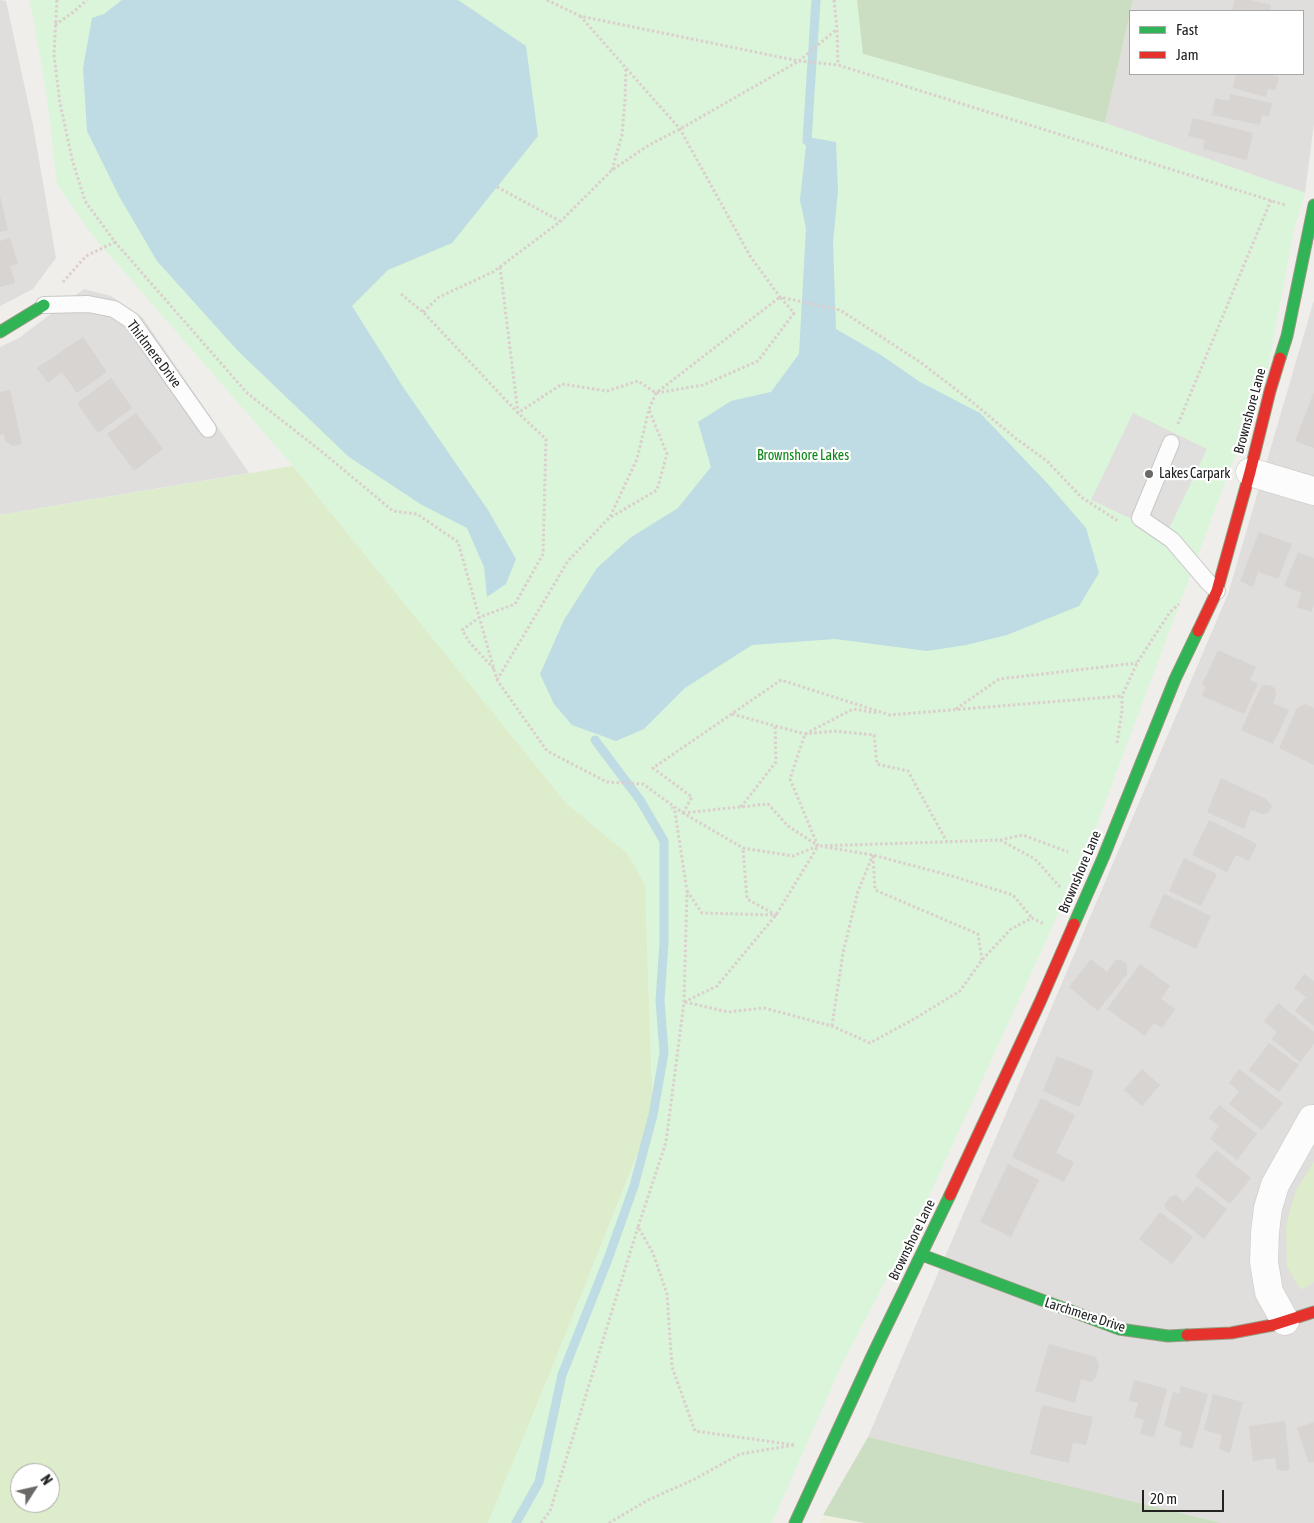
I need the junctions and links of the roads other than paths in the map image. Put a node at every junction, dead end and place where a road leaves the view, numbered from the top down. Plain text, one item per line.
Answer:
1 (1313, 209) edge
2 (44, 306) joint
3 (0, 332) edge
4 (208, 429) dead end
5 (1170, 443) road end
6 (1250, 472) junction
7 (1314, 491) edge
8 (1212, 586) junction
9 (1314, 1120) edge
10 (922, 1255) junction
11 (1314, 1312) edge
12 (1285, 1321) junction
13 (795, 1523) edge

1 - 6 street, Brownshore Lane
2 - 3 street, Thirlmere Drive
2 - 4 lane, Thirlmere Drive
5 - 8 lane
6 - 7 street
6 - 8 street, Brownshore Lane
8 - 10 street, Brownshore Lane
9 - 12 street
10 - 12 street, Larchmere Drive
10 - 13 street, Brownshore Lane
11 - 12 street, Larchmere Drive

